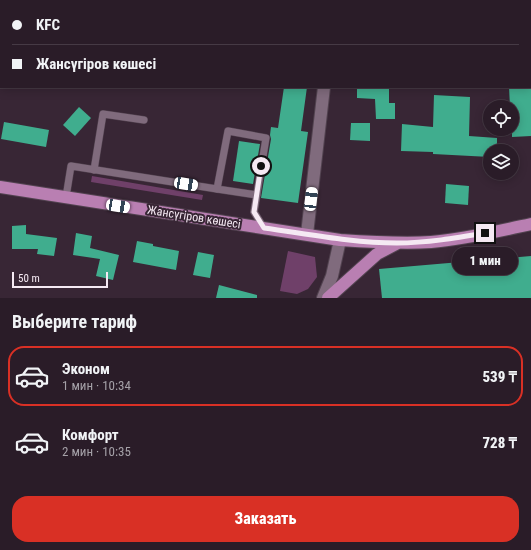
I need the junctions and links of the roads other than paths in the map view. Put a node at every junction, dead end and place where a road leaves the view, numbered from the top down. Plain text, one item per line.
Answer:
1 (324, 88) edge
2 (144, 120) dead end
3 (94, 170) junction
4 (0, 187) edge
5 (217, 190) junction
6 (257, 195) junction
7 (66, 197) junction
8 (531, 224) edge
9 (264, 228) junction
10 (307, 234) junction
11 (340, 240) junction
12 (398, 243) junction
13 (323, 298) edge
14 (328, 298) edge

1 - 10 street
2 - 3 lane
3 - 5 lane
3 - 7 lane
4 - 7 main road, Жансүгіров көшесі
5 - 6 lane
5 - 6 lane
6 - 9 lane
7 - 9 main road, Жансүгіров көшесі
8 - 12 main road, Жансүгіров көшесі
9 - 10 main road, Жансүгіров көшесі
10 - 11 main road, Жансүгіров көшесі
11 - 12 main road, Жансүгіров көшесі
11 - 13 street
12 - 14 main road

